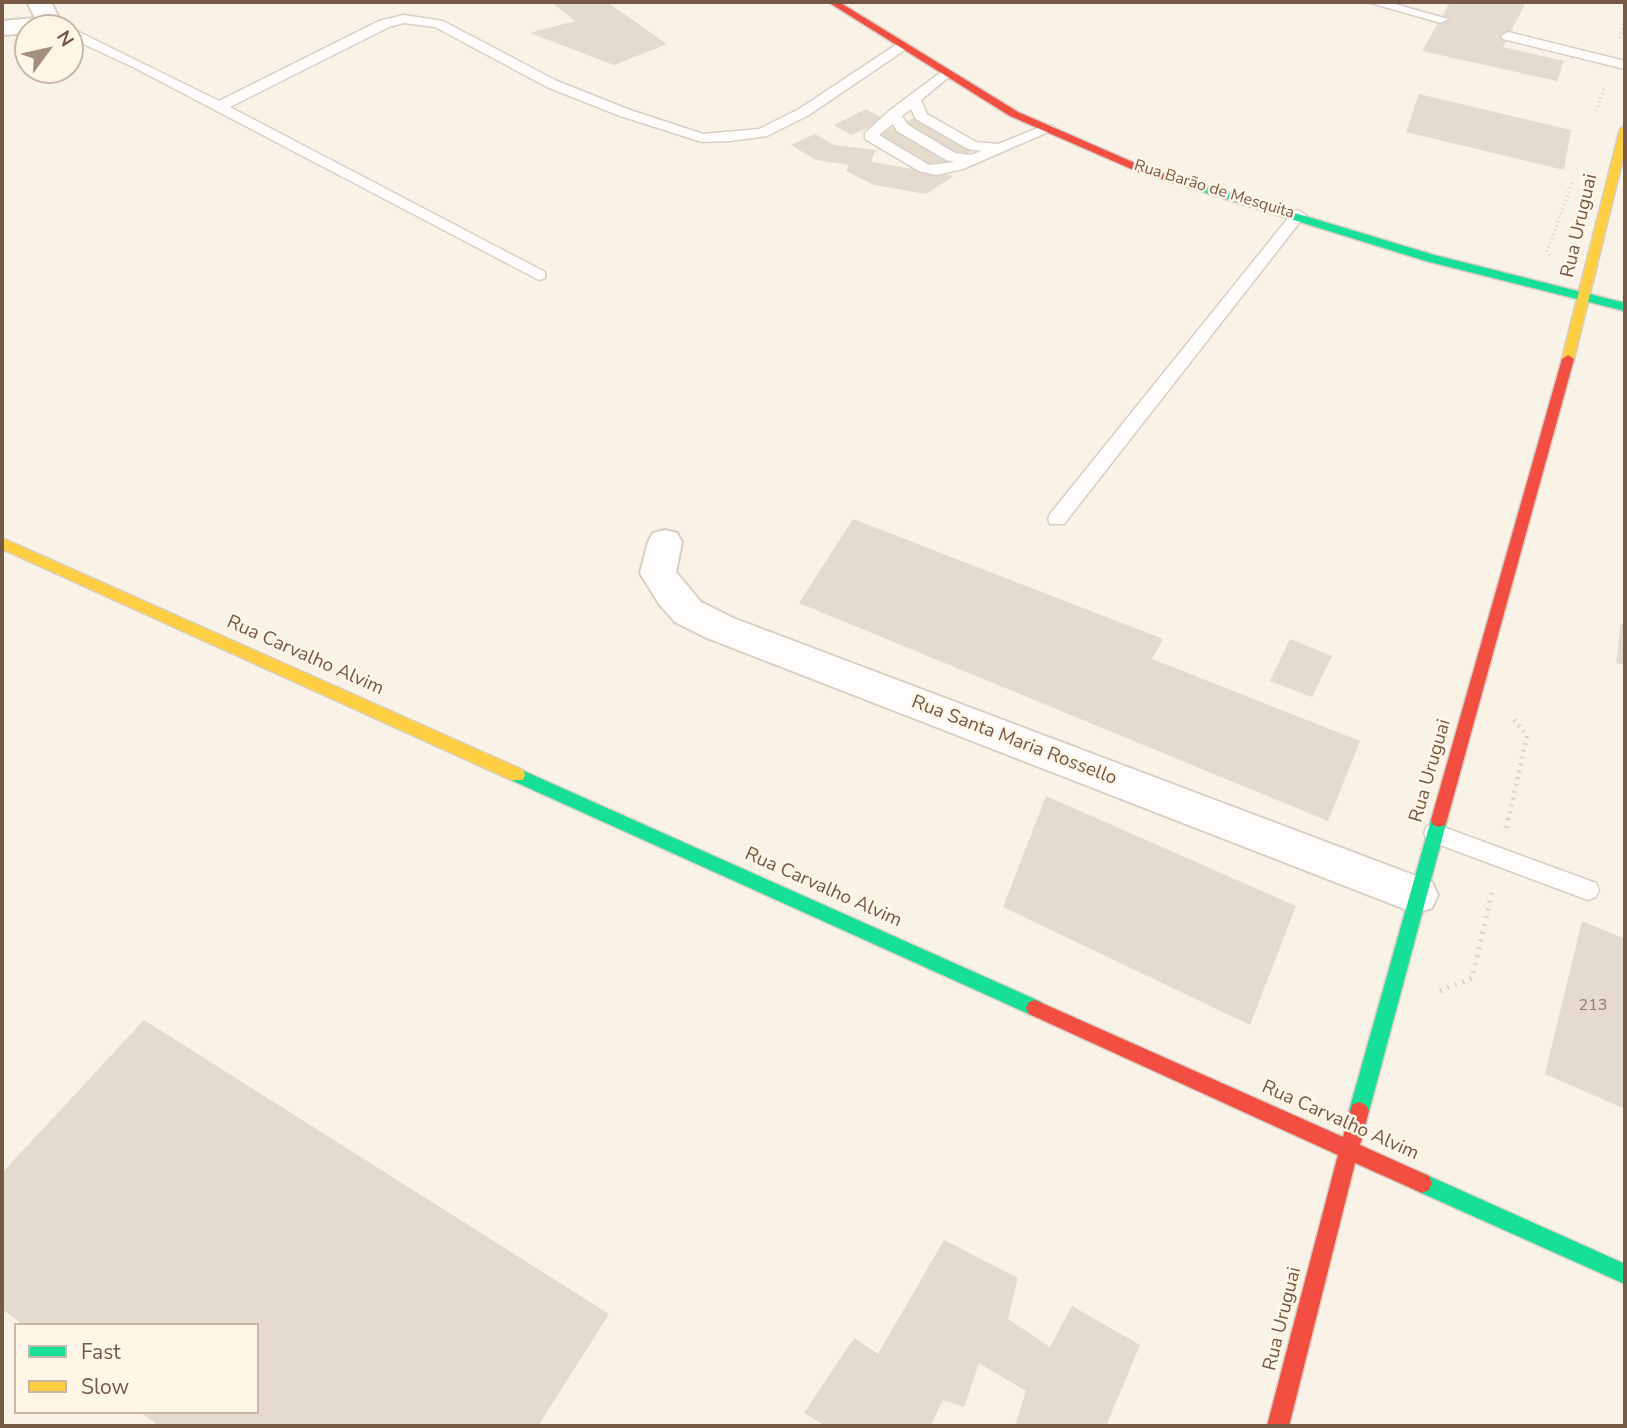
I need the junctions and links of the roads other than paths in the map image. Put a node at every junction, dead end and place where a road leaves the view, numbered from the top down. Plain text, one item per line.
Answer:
1 (833, 2) edge
2 (1373, 2) edge
3 (1441, 19) dead end
4 (1508, 36) dead end
5 (84, 40) edge
6 (902, 47) junction
7 (1625, 65) edge
8 (945, 73) junction
9 (219, 107) junction
10 (899, 110) junction
11 (1048, 129) junction
12 (1625, 129) edge
13 (1001, 148) junction
14 (979, 157) junction
15 (1298, 215) junction
16 (539, 275) dead end
17 (1586, 296) junction
18 (1625, 307) edge
19 (1057, 519) dead end
20 (665, 542) dead end
21 (2, 543) edge
22 (1435, 833) junction
23 (1588, 890) dead end
24 (1417, 895) junction
25 (1348, 1147) junction
26 (1625, 1274) edge
27 (1278, 1426) edge

1 - 6 main road, Rua Barão de Mesquita
2 - 3 lane
4 - 7 lane
5 - 9 lane
6 - 8 main road, Rua Barão de Mesquita
6 - 9 lane
8 - 10 lane
8 - 11 main road, Rua Barão de Mesquita
9 - 16 lane
10 - 13 lane
10 - 14 lane
10 - 14 lane
11 - 13 lane
11 - 15 main road, Rua Barão de Mesquita
12 - 17 main road, Rua Uruguai
13 - 14 lane
15 - 17 main road, Rua Barão de Mesquita
15 - 19 lane
17 - 18 main road, Rua Barão de Mesquita
17 - 22 main road, Rua Uruguai
20 - 24 street, Rua Santa Maria Rossello
21 - 25 main road, Rua Carvalho Alvim
22 - 23 lane
22 - 24 main road, Rua Uruguai
24 - 25 main road, Rua Uruguai
25 - 26 main road, Rua Carvalho Alvim
25 - 27 main road, Rua Uruguai

